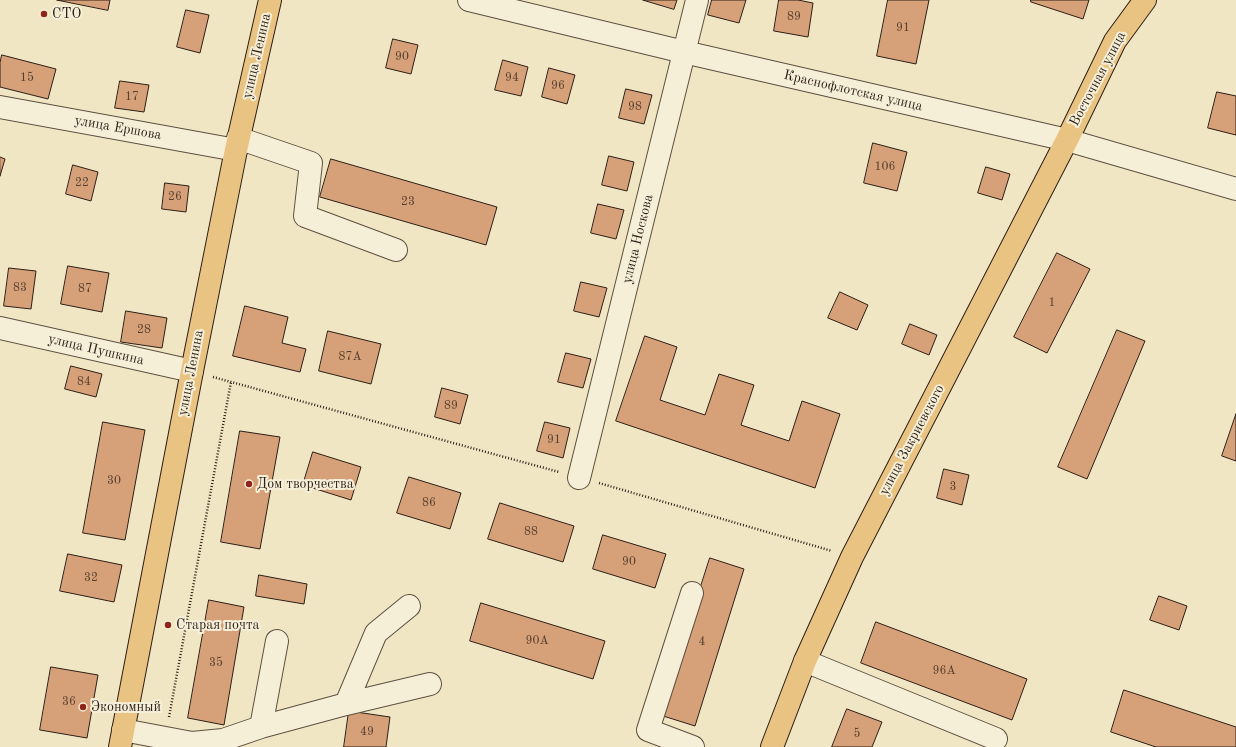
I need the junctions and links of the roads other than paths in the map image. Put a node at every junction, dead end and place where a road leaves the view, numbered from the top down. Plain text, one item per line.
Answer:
1 (270, 0) edge
2 (469, 0) edge
3 (697, 0) edge
4 (1145, 0) edge
5 (684, 52) junction
6 (0, 107) edge
7 (1067, 140) junction
8 (237, 144) junction
9 (1236, 189) edge
10 (396, 250) dead end
11 (0, 328) edge
12 (192, 371) junction
13 (579, 478) road end
14 (692, 593) dead end
15 (409, 606) dead end
16 (277, 642) dead end
17 (805, 661) junction
18 (430, 684) dead end
19 (346, 704) junction
20 (261, 727) junction
21 (122, 738) edge
22 (646, 739) edge
23 (996, 739) dead end
24 (693, 747) edge
25 (772, 747) edge

1 - 8 main road, улица Ленина
2 - 5 street, Краснофлотская улица
3 - 5 street, улица Носкова
4 - 7 main road, Восточная улица
5 - 7 street, Краснофлотская улица
5 - 13 street, улица Носкова
6 - 8 street, улица Ершова
7 - 9 street, Краснофлотская улица
7 - 17 main road, улица Закриевского
8 - 10 street, улица Ершова
8 - 12 main road, улица Ленина
11 - 12 street, улица Пушкина
12 - 21 main road, улица Ленина
14 - 22 street
15 - 19 street
16 - 20 street
17 - 23 street
17 - 25 main road, улица Закриевского
18 - 19 street
19 - 20 street
20 - 21 street
22 - 24 street

